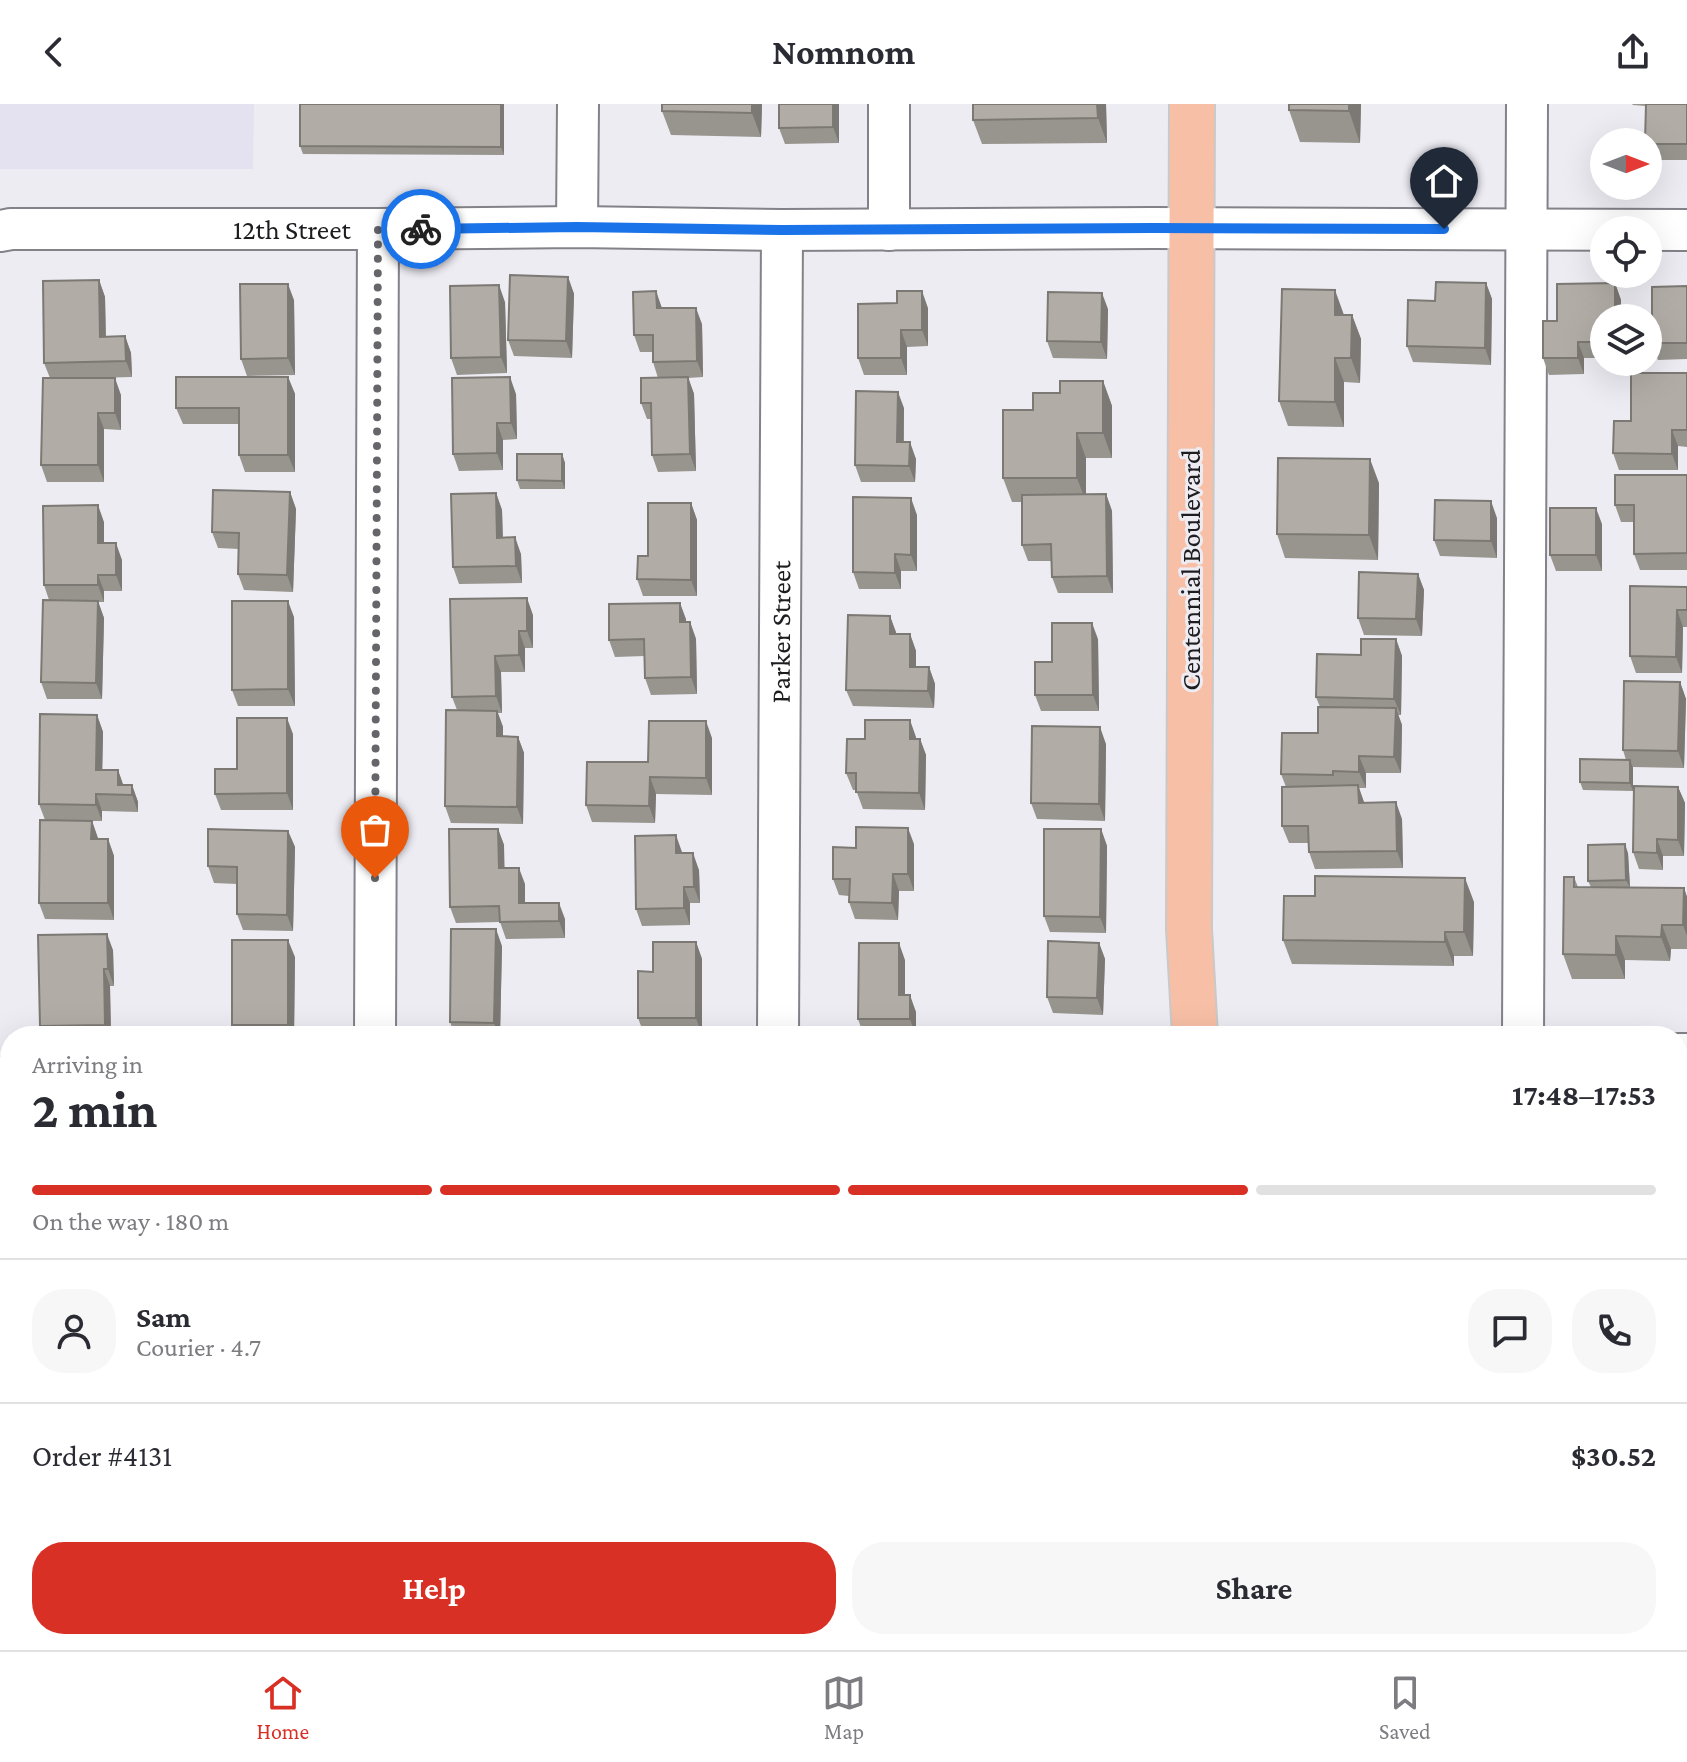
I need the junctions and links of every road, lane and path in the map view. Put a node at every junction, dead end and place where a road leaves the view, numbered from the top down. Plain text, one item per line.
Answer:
1 (578, 104) edge
2 (889, 104) edge
3 (1192, 104) edge
4 (1527, 104) edge
5 (577, 227) junction
6 (1191, 228) junction
7 (378, 229) junction
8 (1526, 229) junction
9 (782, 230) junction
10 (889, 230) junction
11 (1687, 230) edge
12 (0, 231) edge
13 (375, 1026) edge
14 (778, 1026) edge
15 (1194, 1026) edge
16 (1523, 1026) edge

1 - 5 street
2 - 10 street
3 - 6 main road, Centennial Boulevard
4 - 8 street
5 - 7 street, 12th Street
5 - 9 street, 12th Street
6 - 8 street, 12th Street
6 - 10 street, 12th Street
6 - 15 main road, Centennial Boulevard
7 - 12 street, 12th Street
7 - 13 street
8 - 11 street, 12th Street
8 - 16 street
9 - 10 street, 12th Street
9 - 14 street, Parker Street

